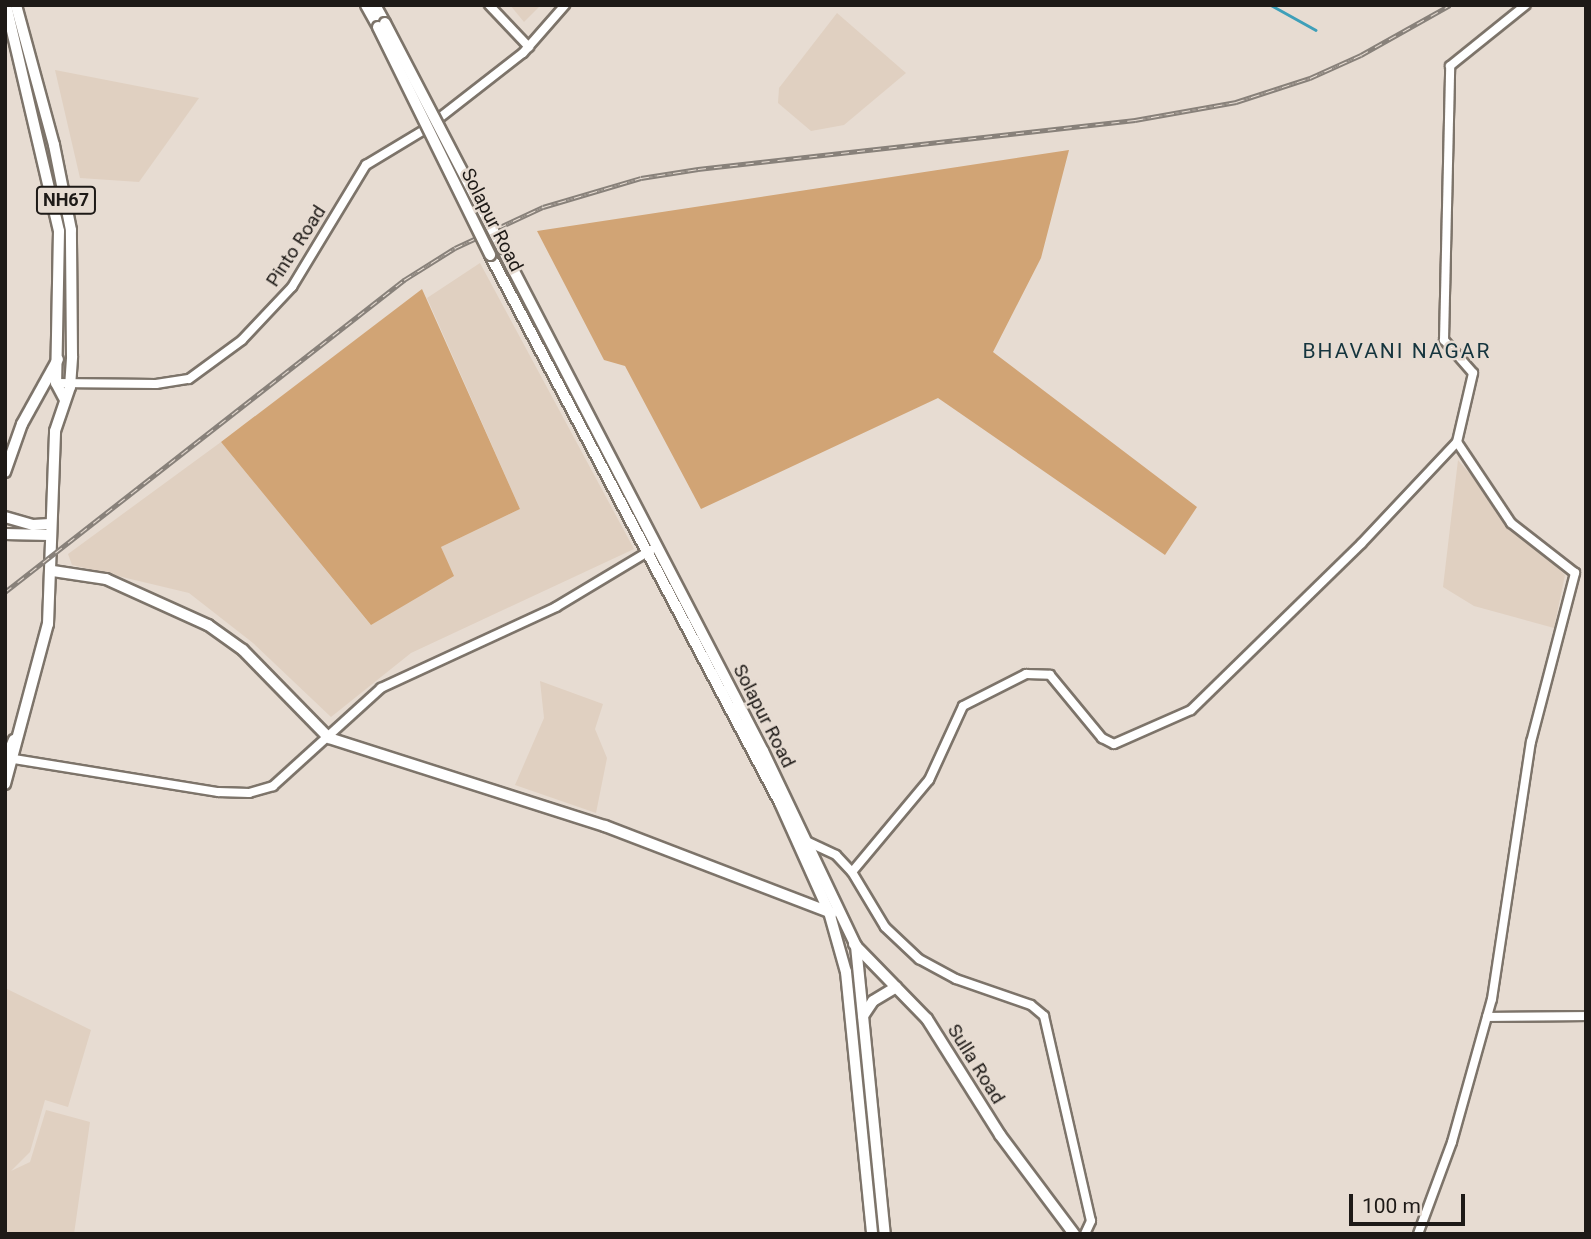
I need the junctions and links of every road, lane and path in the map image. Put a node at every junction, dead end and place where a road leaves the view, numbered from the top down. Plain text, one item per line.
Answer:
1 (6, 5) edge
2 (16, 5) edge
3 (366, 5) edge
4 (375, 5) edge
5 (489, 5) edge
6 (565, 5) edge
7 (1526, 5) edge
8 (381, 25) junction
9 (529, 47) junction
10 (59, 356) junction
11 (56, 383) junction
12 (70, 387) junction
13 (64, 398) junction
14 (1457, 442) junction
15 (5, 472) edge
16 (5, 517) edge
17 (50, 529) junction
18 (5, 534) edge
19 (652, 549) junction
20 (53, 571) junction
21 (329, 738) junction
22 (10, 760) edge
23 (5, 785) edge
24 (806, 841) junction
25 (852, 872) junction
26 (834, 914) junction
27 (834, 925) junction
28 (856, 946) junction
29 (896, 987) junction
30 (863, 1016) junction
31 (1586, 1016) edge
32 (1487, 1017) junction
33 (872, 1234) edge
34 (885, 1234) edge
35 (1074, 1234) edge
36 (1085, 1234) edge
37 (1419, 1234) edge

1 - 10 highway, NH67
2 - 12 highway, NH67
3 - 8 main road
4 - 8 main road
5 - 9 street
6 - 9 street, Pinto Road
7 - 14 street
8 - 19 main road, Solapur Road, bridge
8 - 19 main road, Solapur Road, bridge
9 - 12 street, Pinto Road
10 - 11 highway, NH67
10 - 15 main road
11 - 12 street, Pinto Road
11 - 13 highway
12 - 13 highway, NH67
13 - 17 highway, NH67
14 - 25 street
14 - 32 street
16 - 17 main road
17 - 18 main road
17 - 20 highway, NH67
19 - 21 street
19 - 24 main road, Solapur Road
19 - 26 main road, Solapur Road
20 - 21 main road
20 - 22 highway, NH67
21 - 22 street
21 - 26 main road
22 - 23 highway, NH67
24 - 25 street
24 - 26 main road, Solapur Road
25 - 36 street
26 - 27 main road
26 - 28 main road, Solapur Road
27 - 28 main road, Sulla Road
27 - 33 main road
28 - 29 main road, Sulla Road
28 - 30 main road, Solapur Road
29 - 30 main road
29 - 35 main road, Sulla Road
30 - 34 main road, Solapur Road
31 - 32 street
32 - 37 street

